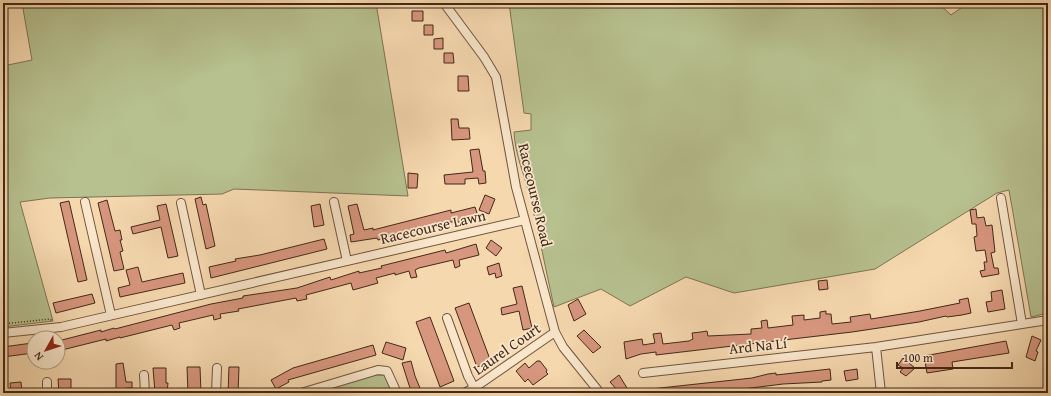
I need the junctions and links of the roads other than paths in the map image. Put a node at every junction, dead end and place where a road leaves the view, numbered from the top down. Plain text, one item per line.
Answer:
1 (444, 3) edge
2 (1001, 198) dead end
3 (85, 202) dead end
4 (334, 202) dead end
5 (181, 203) dead end
6 (525, 220) junction
7 (347, 261) junction
8 (202, 295) junction
9 (111, 315) junction
10 (447, 318) dead end
11 (1048, 320) edge
12 (1022, 324) junction
13 (555, 332) junction
14 (3, 333) edge
15 (876, 348) junction
16 (217, 368) dead end
17 (643, 373) dead end
18 (144, 375) dead end
19 (46, 382) dead end
20 (476, 391) edge
21 (47, 393) edge
22 (145, 393) edge
23 (216, 393) edge
24 (301, 393) edge
25 (397, 393) edge
26 (464, 393) edge
27 (600, 393) edge
28 (881, 393) edge

1 - 6 street, Racecourse Road
2 - 12 street
3 - 9 street
4 - 7 street
5 - 8 street
6 - 7 street, Racecourse Lawn
6 - 13 street, Racecourse Road
7 - 8 street, Racecourse Lawn
8 - 9 street, Racecourse Lawn
9 - 14 street, Racecourse Lawn
10 - 20 street, Laurel Court
11 - 12 street, Ard Na Lí
12 - 15 street, Ard Na Lí
13 - 20 street, Laurel Court
13 - 27 street, Racecourse Road
15 - 17 street, Ard Na Lí
15 - 28 street
16 - 23 street
18 - 22 street
19 - 21 street
20 - 26 street, Laurel Court
24 - 25 street

